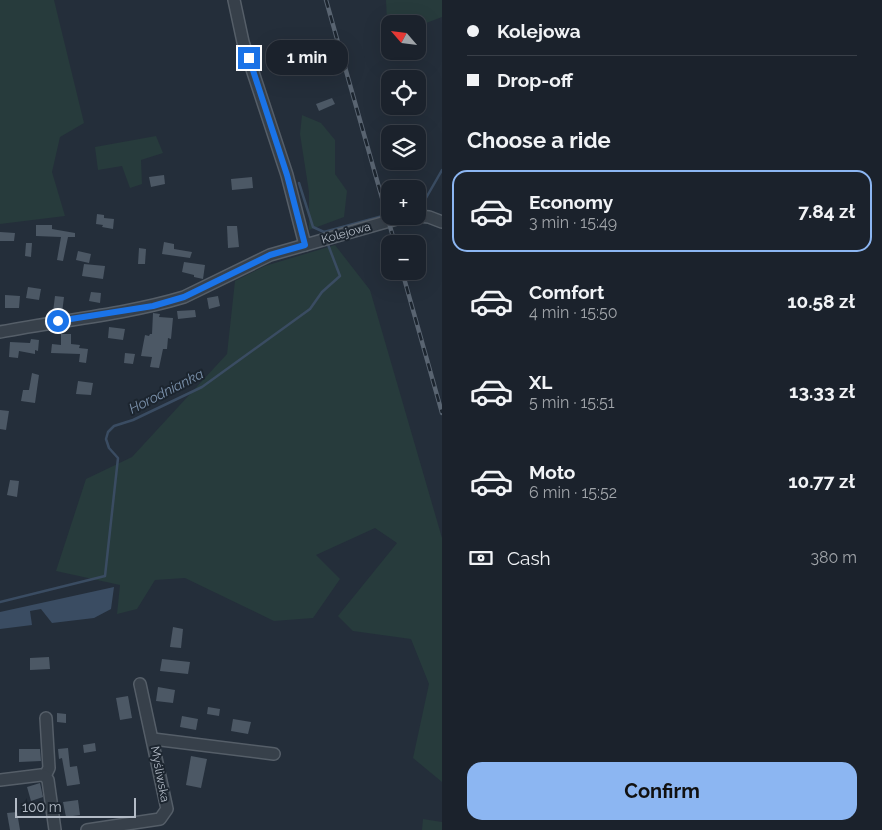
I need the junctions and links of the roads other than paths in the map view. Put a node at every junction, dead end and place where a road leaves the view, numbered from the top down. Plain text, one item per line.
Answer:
1 (234, 0) edge
2 (426, 217) edge
3 (442, 222) edge
4 (381, 223) edge
5 (305, 245) junction
6 (0, 332) edge
7 (140, 684) dead end
8 (46, 718) dead end
9 (153, 739) junction
10 (274, 754) dead end
11 (46, 776) junction
12 (0, 780) edge
13 (55, 830) edge
14 (87, 830) edge

1 - 5 street
2 - 3 street
4 - 5 street, Kolejowa
5 - 6 street, Kolejowa
7 - 9 street, Myśliwska
8 - 11 street
9 - 10 street
9 - 14 street, Myśliwska
11 - 12 street
11 - 13 street

